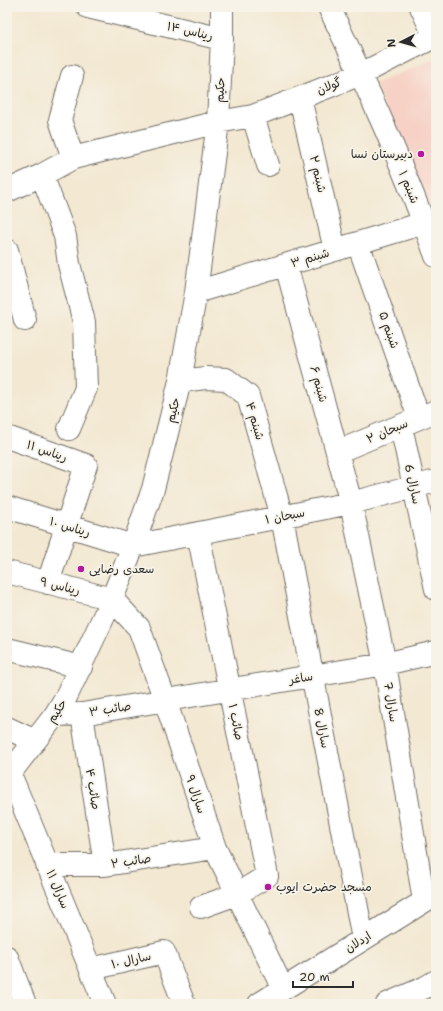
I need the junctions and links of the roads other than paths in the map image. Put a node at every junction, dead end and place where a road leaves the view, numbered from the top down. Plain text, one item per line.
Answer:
1 (88, 7) edge
2 (222, 7) edge
3 (330, 7) edge
4 (421, 7) edge
5 (436, 37) edge
6 (222, 39) junction
7 (361, 74) junction
8 (72, 76) dead end
9 (300, 98) junction
10 (254, 116) junction
11 (218, 122) junction
12 (73, 158) junction
13 (268, 165) dead end
14 (42, 175) junction
15 (7, 191) edge
16 (424, 223) junction
17 (358, 243) junction
18 (7, 250) edge
19 (335, 250) junction
20 (436, 256) edge
21 (286, 265) junction
22 (196, 292) junction
23 (25, 320) dead end
24 (180, 382) junction
25 (419, 418) edge
26 (69, 429) dead end
27 (7, 437) edge
28 (337, 452) junction
29 (436, 481) edge
30 (413, 486) junction
31 (351, 503) junction
32 (7, 507) edge
33 (282, 517) junction
34 (66, 525) junction
35 (198, 533) junction
36 (133, 546) junction
37 (7, 572) edge
38 (48, 583) junction
39 (436, 589) edge
40 (112, 600) junction
41 (7, 649) edge
42 (436, 652) edge
43 (385, 664) junction
44 (81, 667) junction
45 (312, 676) junction
46 (230, 690) junction
47 (165, 700) junction
48 (82, 714) junction
49 (55, 715) junction
50 (7, 728) edge
51 (35, 741) junction
52 (8, 776) edge
53 (215, 848) junction
54 (47, 865) junction
55 (105, 865) junction
56 (237, 894) junction
57 (430, 897) edge
58 (201, 907) dead end
59 (363, 939) junction
60 (7, 957) edge
61 (91, 969) junction
62 (436, 981) edge
63 (283, 989) junction
64 (25, 1004) edge
65 (105, 1004) edge
66 (184, 1004) edge
67 (259, 1004) edge
68 (387, 1004) edge

1 - 6 street, ریناس ۱۴
2 - 6 street, حکیم
3 - 7 street, شبنم ۱
4 - 5 street
5 - 7 street, گولان
6 - 11 street, حکیم
7 - 9 street, گولان
7 - 16 street, شبنم ۱
8 - 12 street
9 - 10 street, گولان
9 - 19 street, شبنم ۲
10 - 11 street, گولان
10 - 13 street
11 - 12 street, گولان
11 - 22 street, حکیم
12 - 14 street, گولان
14 - 15 street, گولان
14 - 26 street
16 - 17 street, شبنم ۳
16 - 20 street, شبنم ۱
17 - 19 street, شبنم ۳
17 - 25 street, شبنم ۵
18 - 23 street
19 - 21 street, شبنم ۳
21 - 22 street, شبنم ۳
21 - 28 street, شبنم ۶
22 - 24 street, حکیم
24 - 33 street, شبنم ۴
24 - 36 street, حکیم
25 - 28 street, سبحان ۲
25 - 30 street, سارال 6
27 - 34 street, ریناس ۱۱
28 - 31 street, شبنم ۶
29 - 30 street, سبحان ۱
30 - 31 street, سبحان ۱
30 - 39 street, سارال 6
31 - 33 street, سبحان ۱
31 - 43 street, سارال 7
32 - 34 street, ریناس ۱۰
33 - 35 street, سبحان ۱
33 - 45 street, سارال 8
34 - 36 street, ریناس ۱۰
34 - 38 street
35 - 36 street, سبحان ۱
35 - 46 street, صائب ۱
36 - 40 street, حکیم
37 - 38 street, ریناس ۹
38 - 40 street, ریناس ۹
40 - 44 street, حکیم
40 - 47 street, سارال ۹
41 - 44 street
42 - 43 street, ساغر
43 - 45 street, ساغر
43 - 57 street, سارال 7
44 - 49 street, حکیم
45 - 46 street, ساغر
45 - 59 street, سارال 8
46 - 47 street, ساغر
46 - 56 street, صائب ۱
47 - 48 street, صائب ۳
47 - 53 street, سارال ۹
48 - 49 street, صائب ۳
48 - 55 street, صائب ۴
49 - 51 street, حکیم
50 - 51 street
51 - 52 street, حکیم
52 - 54 street, سارال ۱۱
53 - 55 street, صائب ۲
53 - 56 street, سارال ۹
54 - 55 street, صائب ۲
54 - 61 street, سارال ۱۱
56 - 58 street
56 - 63 street, سارال ۹
57 - 59 street, اردلان
59 - 63 street, اردلان
60 - 64 street
61 - 65 street, سارال ۱۱
61 - 66 street, سارال ۱۰
62 - 68 street
63 - 67 street, اردلان

